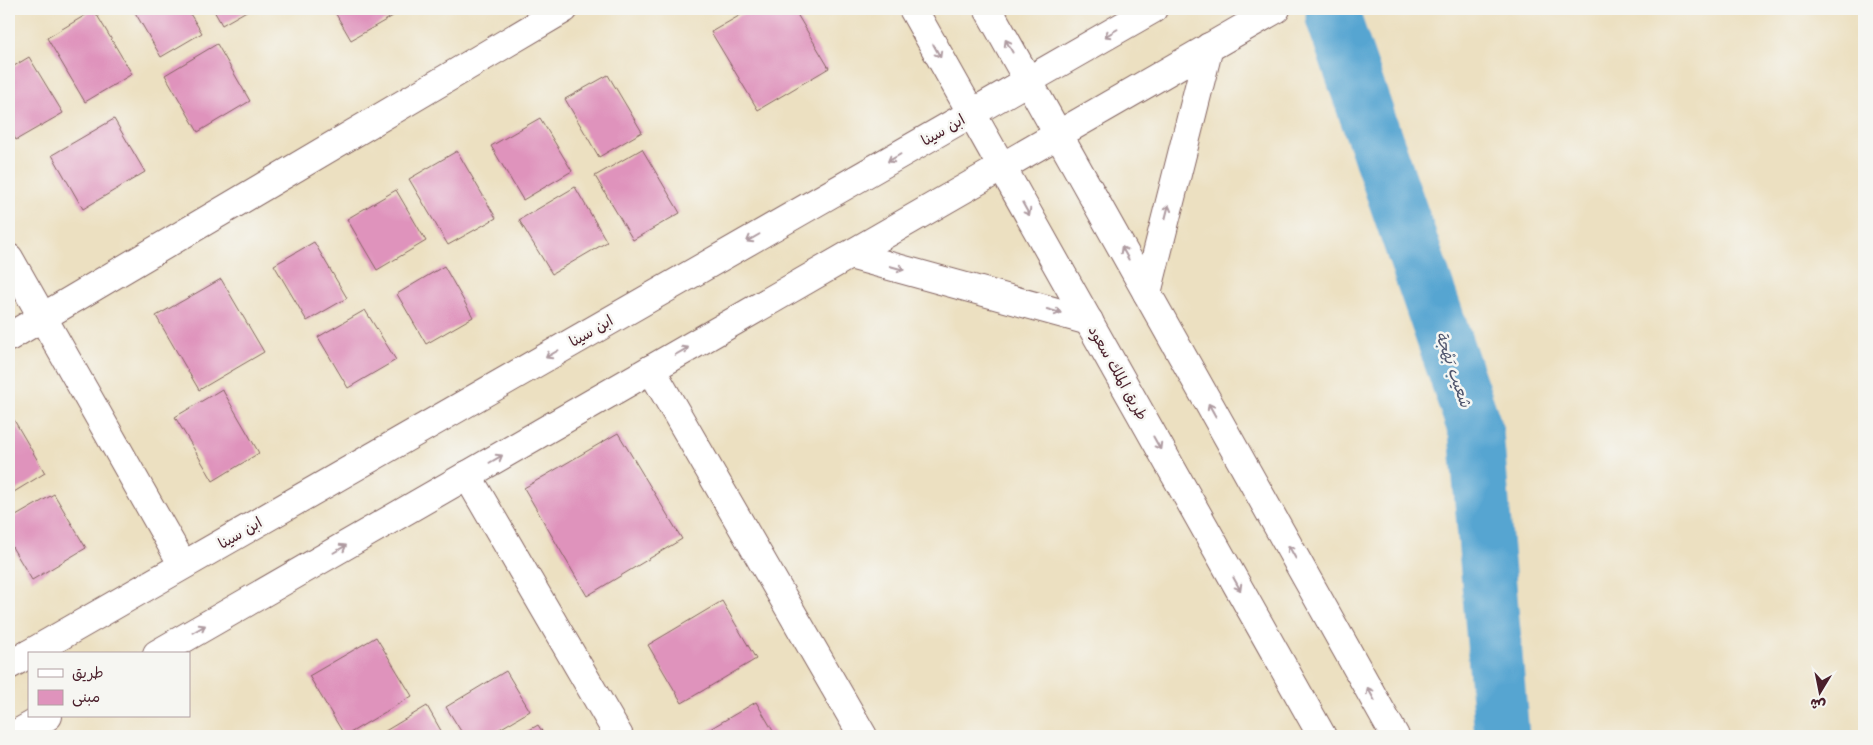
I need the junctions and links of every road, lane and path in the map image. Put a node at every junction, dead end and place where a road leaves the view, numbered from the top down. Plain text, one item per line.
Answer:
1 (564, 9) edge
2 (913, 9) edge
3 (988, 9) edge
4 (1153, 9) edge
5 (1276, 9) edge
6 (1209, 48) junction
7 (1028, 80) junction
8 (972, 113) junction
9 (1058, 134) junction
10 (1002, 167) junction
11 (850, 254) junction
12 (9, 258) edge
13 (1147, 293) junction
14 (42, 317) junction
15 (1088, 321) junction
16 (9, 337) edge
17 (651, 369) junction
18 (467, 475) junction
19 (183, 565) junction
20 (32, 652) edge
21 (159, 652) edge
22 (28, 655) edge
23 (9, 666) edge
24 (44, 718) edge
25 (13, 736) edge
26 (618, 736) edge
27 (863, 736) edge
28 (1322, 736) edge
29 (1395, 736) edge

1 - 14 street
2 -> 8 street, طريق الملك سعود
7 -> 3 street
4 -> 7 street, ابن سينا
5 - 6 street
6 - 9 street
13 -> 6 street
7 - 8 street, ابن سينا
7 - 9 street
8 - 10 street, طريق الملك سعود
8 -> 19 street, ابن سينا
9 - 10 street
13 -> 9 street
10 - 11 street
10 -> 15 street, طريق الملك سعود
11 -> 15 street
17 -> 11 street
12 - 14 street
29 -> 13 street
14 - 16 street
14 - 19 street
15 -> 28 street, طريق الملك سعود
18 -> 17 street
17 - 27 street
21 -> 18 street
18 - 26 street
19 - 20 street, ابن سينا
22 - 23 street, ابن سينا
24 - 25 street

